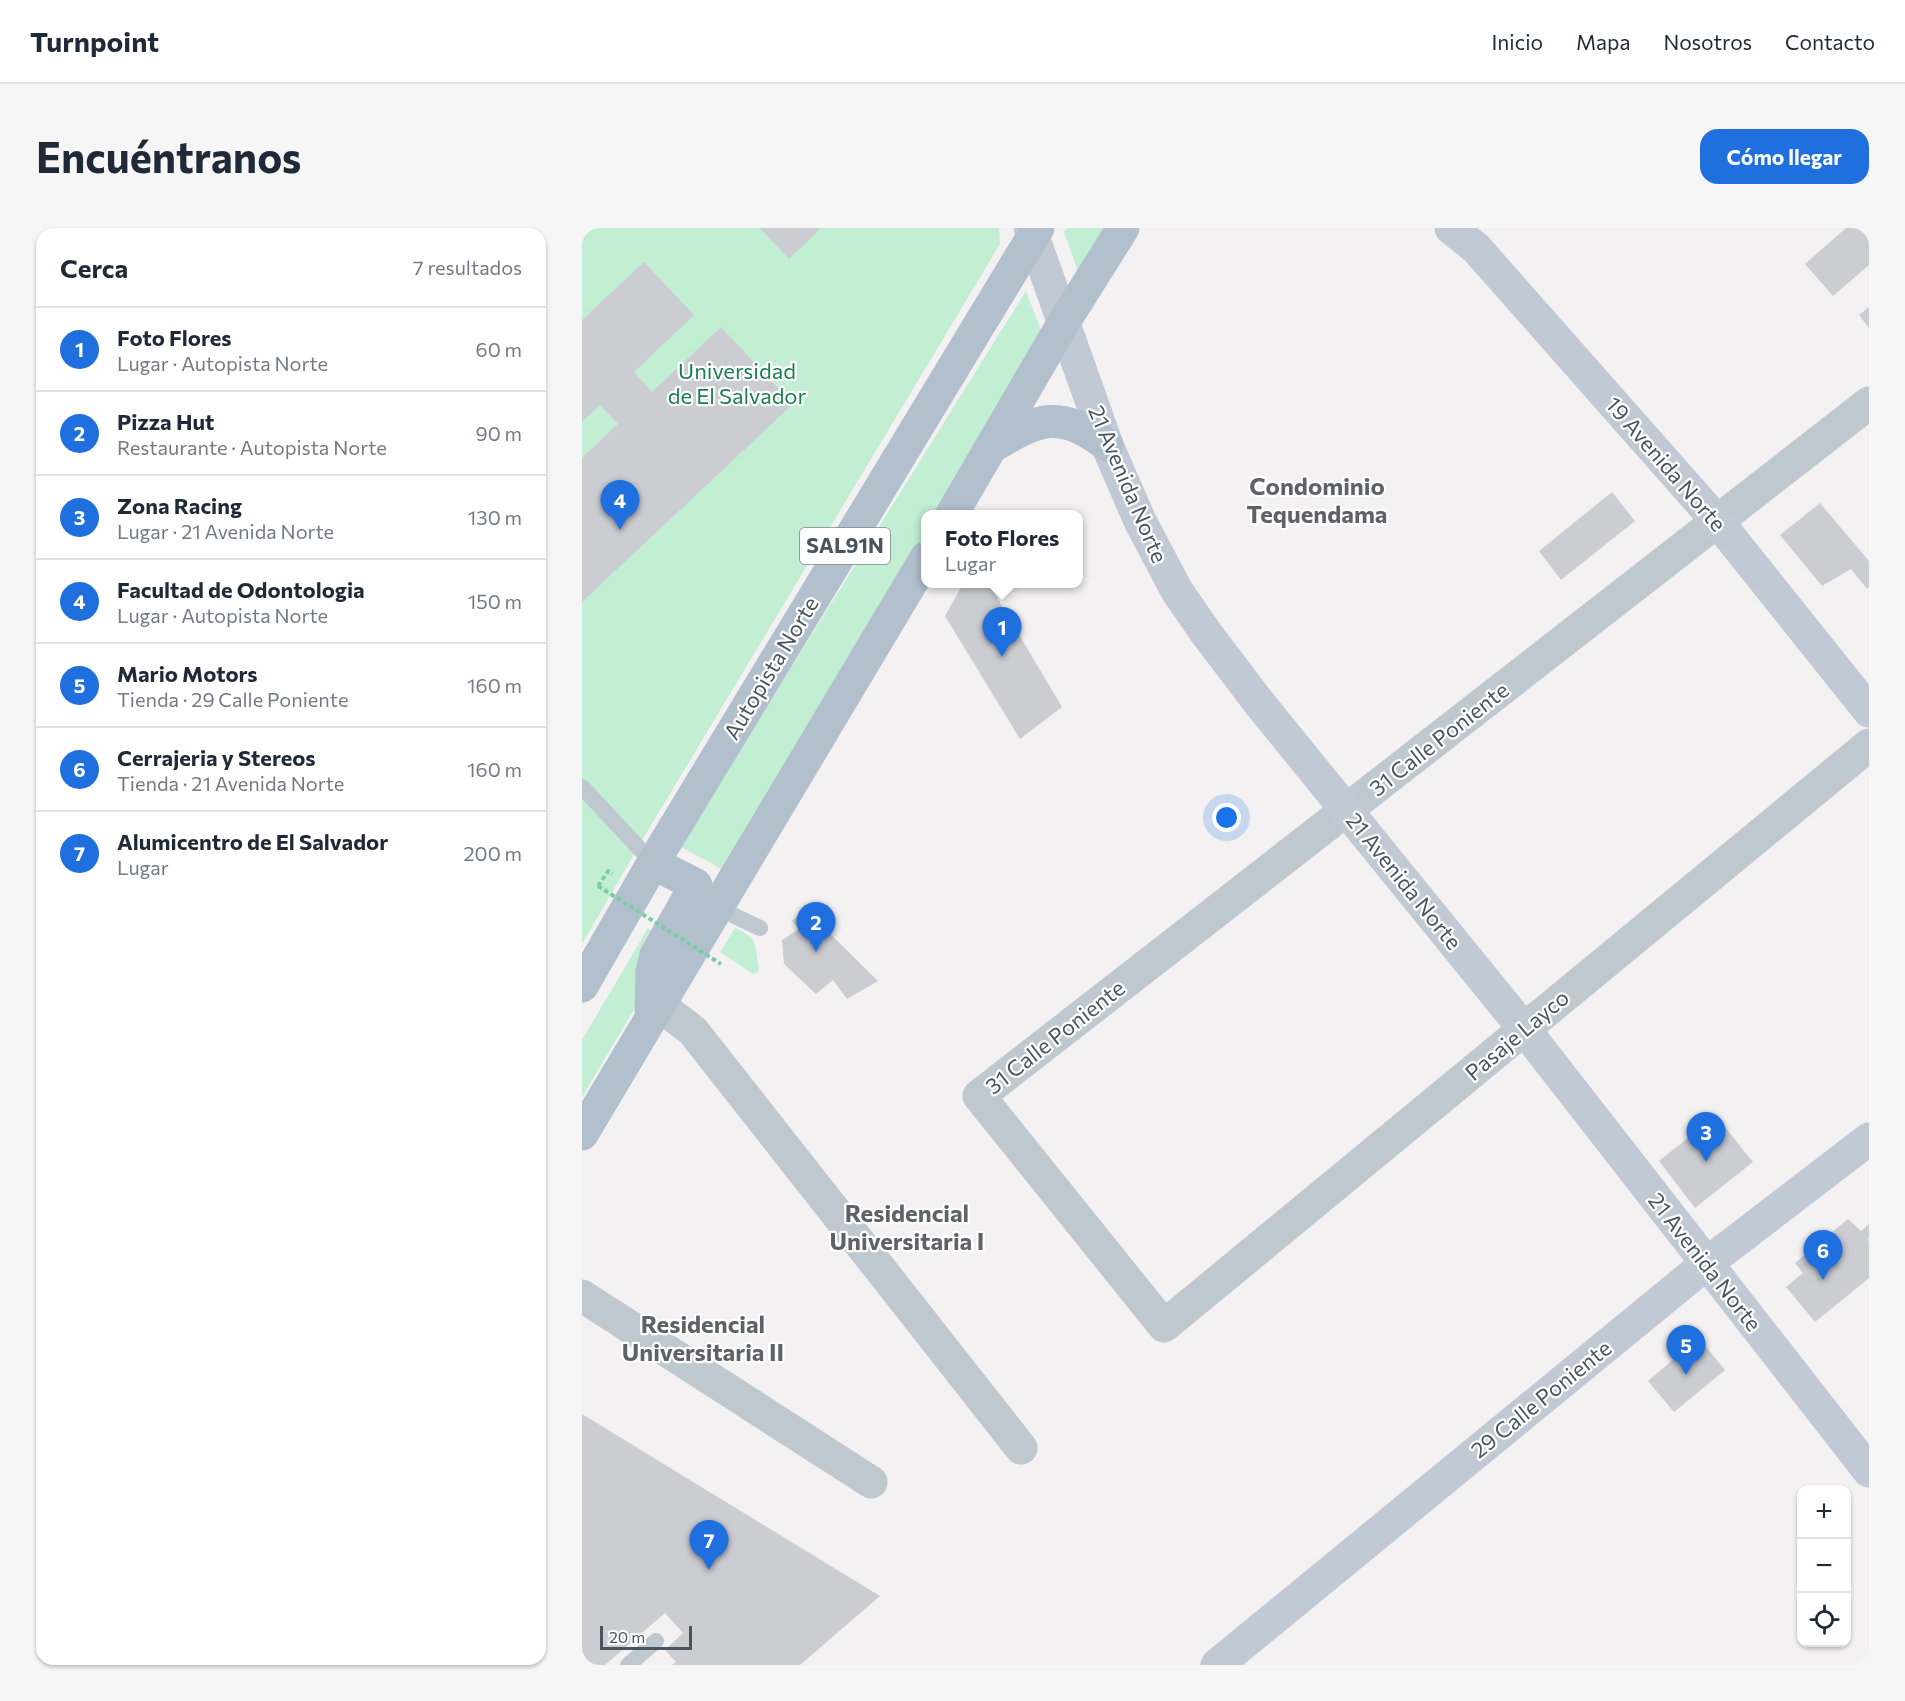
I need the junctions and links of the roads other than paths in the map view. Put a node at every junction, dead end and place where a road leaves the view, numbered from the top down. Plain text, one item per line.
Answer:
1 (1122, 228) edge
2 (1451, 228) edge
3 (1033, 231) edge
4 (1064, 322) junction
5 (1869, 403) edge
6 (1107, 445) junction
7 (993, 446) junction
8 (954, 510) edge
9 (1718, 522) junction
10 (921, 566) edge
11 (1869, 711) edge
12 (1869, 745) edge
13 (582, 787) edge
14 (1347, 811) junction
15 (653, 863) junction
16 (701, 904) junction
17 (760, 928) dead end
18 (582, 986) edge
19 (655, 1011) junction
20 (1524, 1029) junction
21 (582, 1134) edge
22 (1869, 1139) edge
23 (1706, 1264) junction
24 (582, 1296) edge
25 (1164, 1326) joint
26 (1021, 1448) dead end
27 (1869, 1471) edge
28 (871, 1482) dead end
29 (656, 1641) dead end
30 (628, 1665) edge
31 (1217, 1665) edge

1 - 4 main road
2 - 9 main road, 19 Avenida Norte
3 - 4 main road, 21 Avenida Norte
3 - 15 main road, Autopista Norte / SAL91N
4 - 6 main road, 21 Avenida Norte
4 - 7 main road
5 - 9 street, 31 Calle Poniente
6 - 7 main road
6 - 14 main road, 21 Avenida Norte
7 - 8 main road
9 - 11 main road, 19 Avenida Norte
9 - 14 street, 31 Calle Poniente
10 - 16 main road, SAL91N
12 - 20 street, Pasaje Layco
13 - 15 lane
14 - 20 main road, 21 Avenida Norte
14 - 25 street, 31 Calle Poniente
15 - 16 main road
15 - 18 main road, Autopista Norte / SAL91N
16 - 17 lane
16 - 19 main road
19 - 21 main road
19 - 26 street
20 - 23 main road, 21 Avenida Norte
20 - 25 street, Pasaje Layco
22 - 23 main road, 29 Calle Poniente
23 - 27 main road, 21 Avenida Norte
23 - 31 main road, 29 Calle Poniente
24 - 28 street
29 - 30 lane

